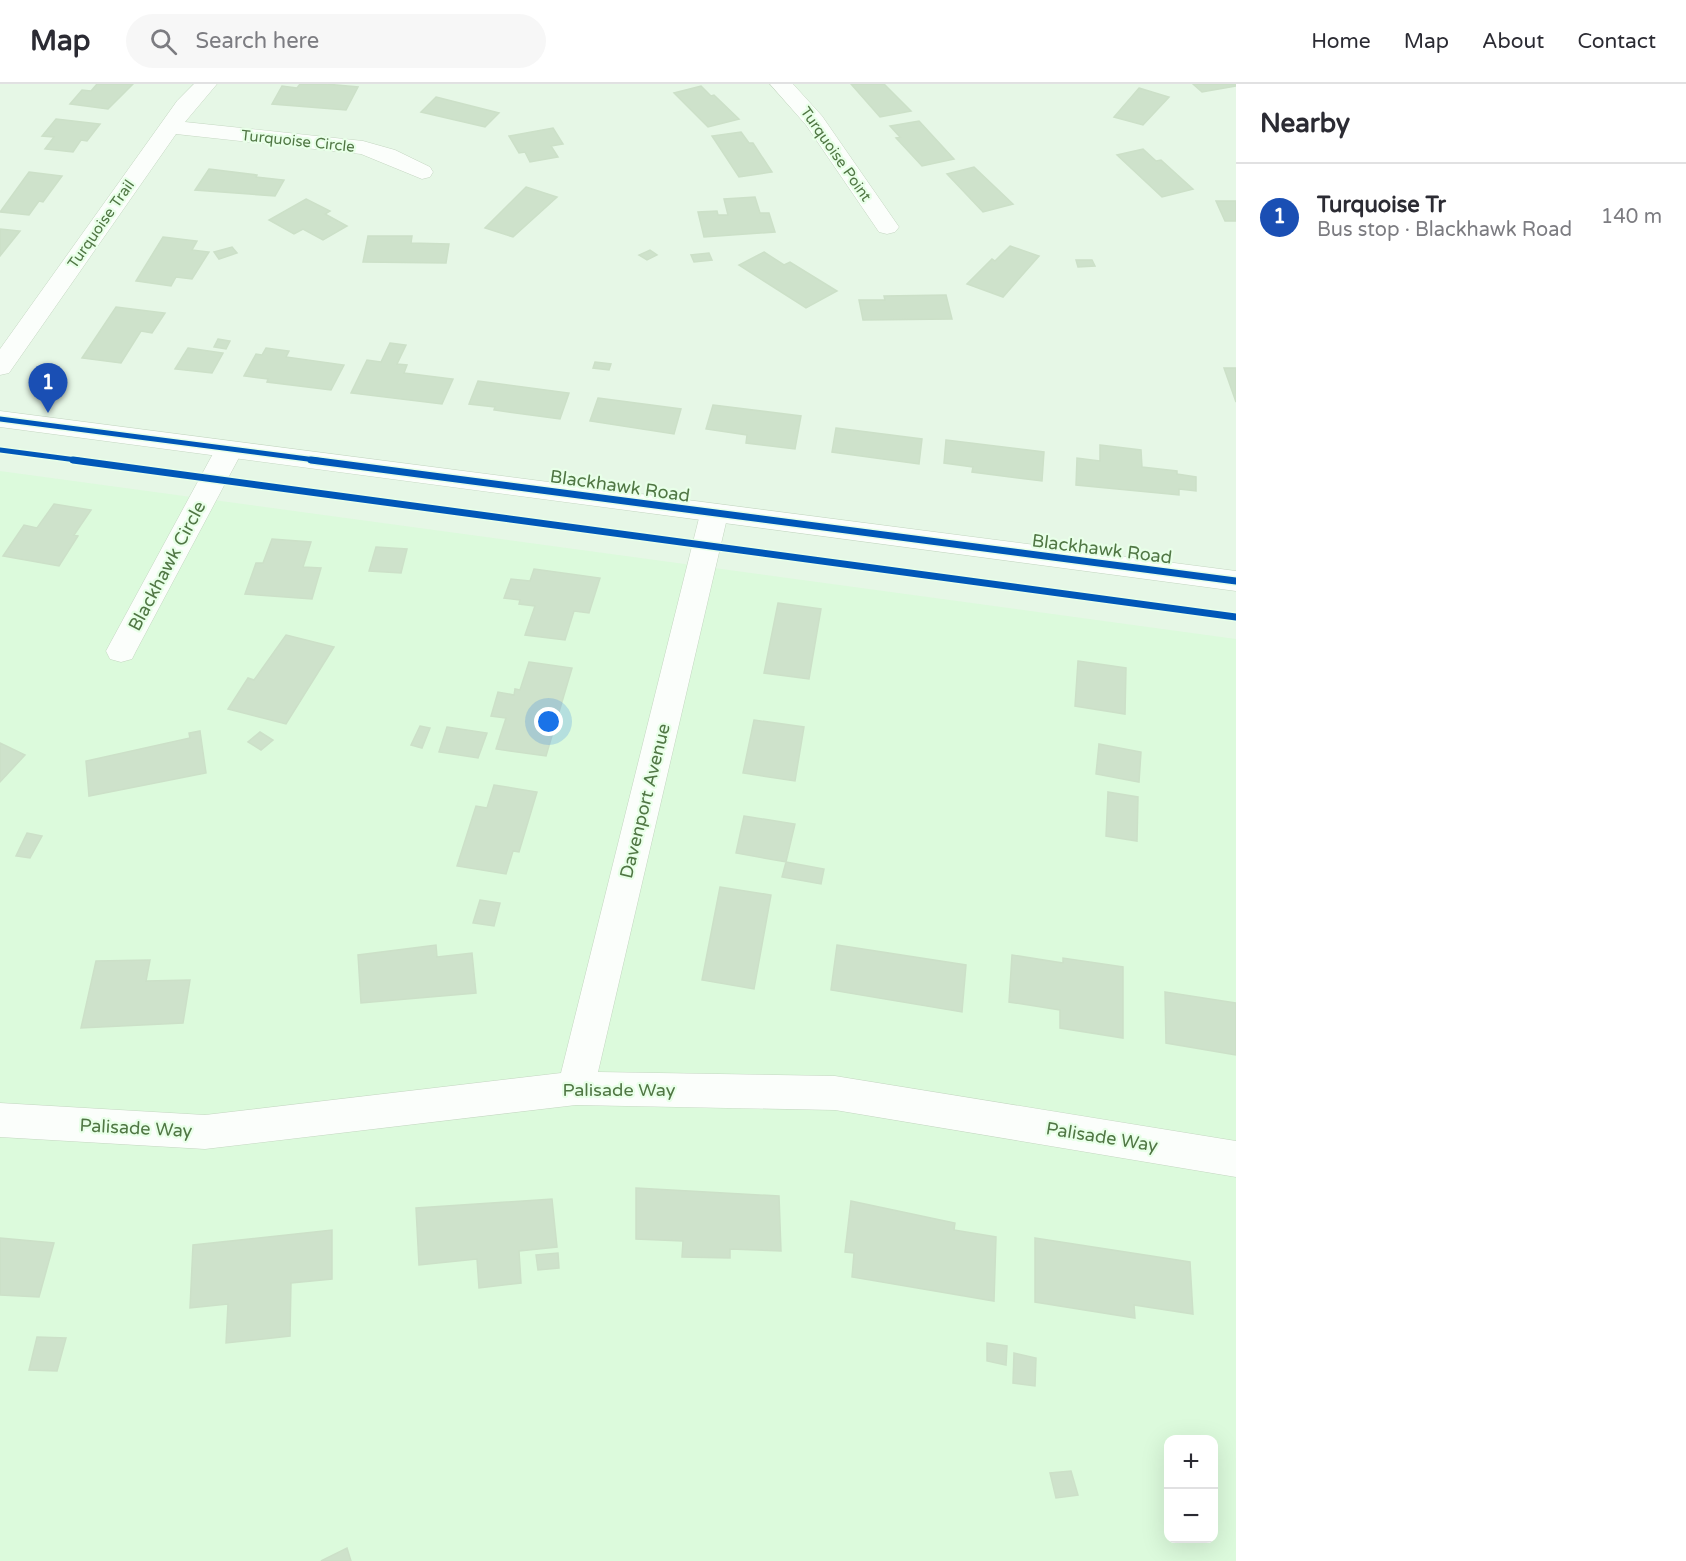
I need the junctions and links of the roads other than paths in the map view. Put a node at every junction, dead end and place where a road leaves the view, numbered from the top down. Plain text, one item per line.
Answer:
1 (206, 84) edge
2 (781, 84) edge
3 (170, 127) junction
4 (422, 172) dead end
5 (887, 227) dead end
6 (0, 367) edge
7 (0, 419) edge
8 (229, 450) junction
9 (714, 514) junction
10 (1236, 581) edge
11 (121, 651) dead end
12 (576, 1088) junction
13 (0, 1120) edge
14 (1236, 1159) edge

1 - 3 street, Turquoise Trail
2 - 5 street, Turquoise Point
3 - 4 street, Turquoise Circle
3 - 6 street, Turquoise Trail
7 - 8 street, Blackhawk Road
8 - 9 street, Blackhawk Road
8 - 11 street, Blackhawk Circle
9 - 10 street, Blackhawk Road
9 - 12 street, Davenport Avenue
12 - 13 street, Palisade Way
12 - 14 street, Palisade Way

